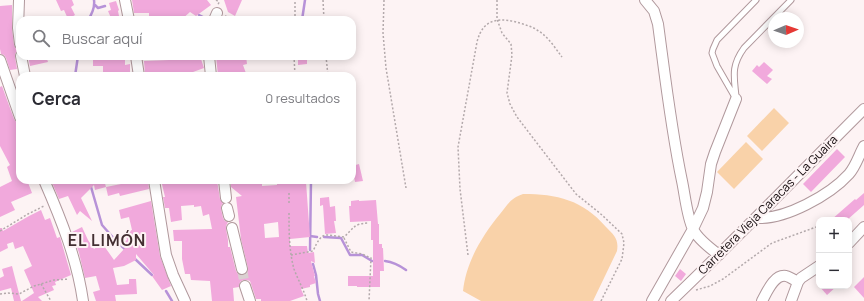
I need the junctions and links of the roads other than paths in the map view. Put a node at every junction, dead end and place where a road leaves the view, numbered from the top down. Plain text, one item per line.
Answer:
1 (19, 0) edge
2 (125, 0) edge
3 (645, 0) edge
4 (756, 0) edge
5 (791, 0) edge
6 (18, 16) edge
7 (128, 16) edge
8 (0, 60) edge
9 (23, 60) edge
10 (137, 60) edge
11 (209, 60) edge
12 (24, 72) edge
13 (138, 72) edge
14 (211, 72) edge
15 (736, 99) junction
16 (16, 106) edge
17 (864, 109) edge
18 (864, 146) edge
19 (46, 184) edge
20 (155, 184) edge
21 (224, 184) edge
22 (227, 208) dead end
23 (756, 218) junction
24 (864, 227) edge
25 (232, 228) dead end
26 (693, 229) junction
27 (852, 240) edge
28 (719, 255) junction
29 (816, 268) edge
30 (242, 269) tunnel mouth
31 (798, 282) junction
32 (245, 286) tunnel mouth
33 (762, 300) edge
34 (83, 301) edge
35 (184, 301) edge
36 (250, 301) edge
37 (652, 301) edge
38 (671, 301) edge
39 (791, 301) edge

1 - 6 street
2 - 7 street
3 - 26 street
4 - 15 lane
5 - 15 lane
8 - 16 street
9 - 12 street
10 - 13 street
11 - 14 street
15 - 26 street
17 - 23 street, Carretera Vieja Caracas - La Guaira
18 - 23 street
19 - 34 street
20 - 35 street
21 - 22 street
23 - 28 street, Carretera Vieja Caracas - La Guaira
24 - 27 street
25 - 30 street
26 - 28 street
26 - 37 street
28 - 38 street, Carretera Vieja Caracas - La Guaira
29 - 31 street
31 - 33 street
31 - 39 street
32 - 36 street

